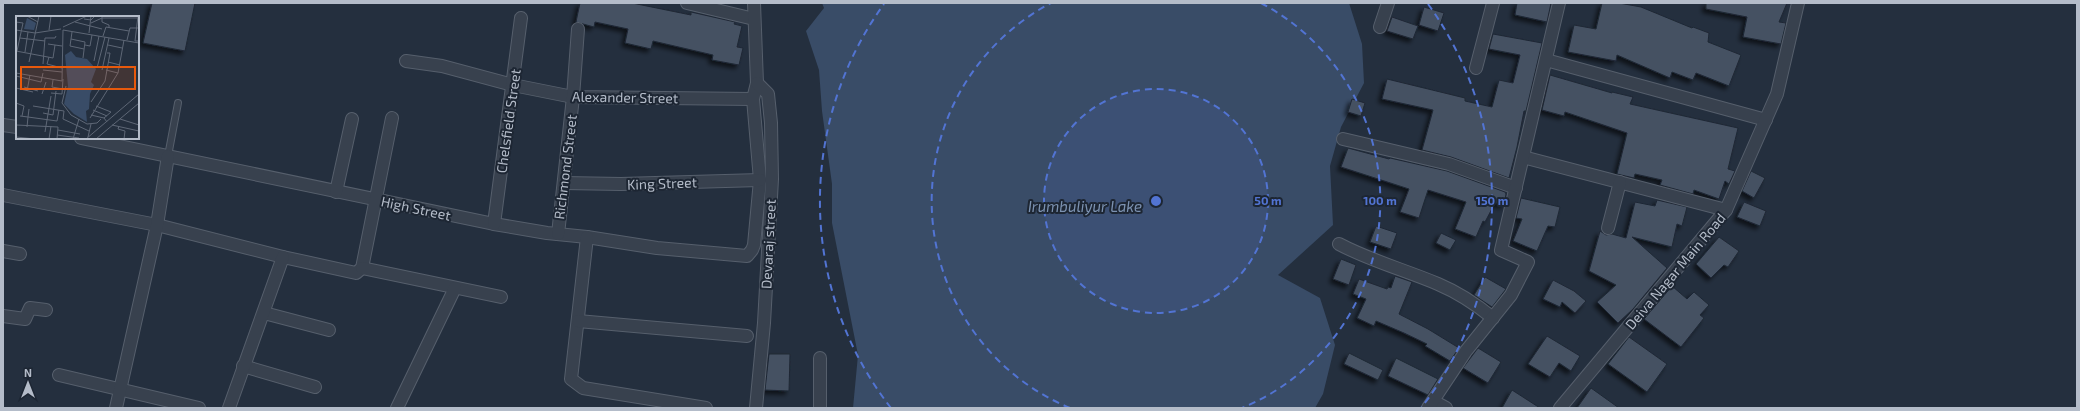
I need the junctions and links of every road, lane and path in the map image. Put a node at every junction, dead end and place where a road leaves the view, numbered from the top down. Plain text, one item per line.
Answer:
1 (687, 3) edge
2 (754, 3) edge
3 (1388, 3) edge
4 (1493, 3) edge
5 (1559, 3) edge
6 (1798, 3) edge
7 (521, 18) dead end
8 (754, 19) junction
9 (1380, 27) dead end
10 (578, 29) dead end
11 (1546, 60) junction
12 (406, 61) dead end
13 (1476, 68) dead end
14 (758, 83) junction
15 (513, 85) junction
16 (574, 97) junction
17 (753, 99) junction
18 (178, 103) dead end
19 (392, 118) dead end
20 (352, 119) dead end
21 (1766, 120) junction
22 (3, 125) edge
23 (16, 127) edge
24 (86, 139) edge
25 (1343, 139) dead end
26 (168, 156) junction
27 (1523, 157) junction
28 (760, 180) junction
29 (1620, 182) junction
30 (564, 183) junction
31 (1516, 188) junction
32 (336, 192) junction
33 (3, 195) edge
34 (377, 200) junction
35 (1726, 210) junction
36 (494, 224) junction
37 (157, 225) junction
38 (1608, 228) dead end
39 (558, 234) junction
40 (587, 237) junction
41 (1339, 244) dead end
42 (752, 250) joint
43 (3, 252) edge
44 (20, 254) dead end
45 (283, 257) junction
46 (362, 268) junction
47 (455, 288) junction
48 (500, 298) dead end
49 (46, 310) dead end
50 (264, 313) junction
51 (3, 316) edge
52 (1493, 318) junction
53 (578, 321) junction
54 (329, 330) dead end
55 (747, 336) dead end
56 (820, 358) dead end
57 (243, 366) junction
58 (59, 375) dead end
59 (315, 387) dead end
60 (119, 390) junction
61 (1431, 404) edge
62 (116, 408) edge
63 (199, 408) edge
64 (229, 408) edge
65 (397, 408) edge
66 (706, 408) edge
67 (756, 408) edge
68 (820, 408) edge
69 (1446, 408) edge
70 (1560, 408) edge

1 - 8 street
2 - 8 street, Devaraj street
3 - 9 street
4 - 13 street
5 - 11 street
6 - 21 street, Deiva Nagar Main Road
7 - 15 street, Chelsfield Street
8 - 14 street, Devaraj street
10 - 16 street, Richmond Street
11 - 21 street
11 - 27 street
12 - 15 street, Alexander Street
14 - 17 street, Devaraj street
14 - 67 street, Devaraj street
15 - 16 street, Alexander Street
15 - 36 street, Chelsfield Street
16 - 17 street, Alexander Street
16 - 30 street, Richmond Street
17 - 28 street, Devaraj street
18 - 26 lane
19 - 34 street
20 - 32 street
21 - 35 street, Deiva Nagar Main Road
22 - 23 street
24 - 26 street, High Street
25 - 31 street
26 - 32 street, High Street
26 - 37 street
27 - 29 street
27 - 31 street
28 - 30 street, King Street
28 - 42 street, Devaraj street
29 - 35 street
29 - 38 street
30 - 39 street, Richmond Street
31 - 52 street
32 - 34 street, High Street
33 - 37 street
34 - 36 street, High Street
34 - 46 street
35 - 70 street, Deiva Nagar Main Road
36 - 39 street, High Street
37 - 45 street
37 - 60 street
39 - 40 street, High Street
40 - 42 street, High Street
40 - 53 street
41 - 52 street
43 - 44 street
45 - 46 street
45 - 50 street
46 - 47 street
47 - 48 street
47 - 65 street
49 - 51 street
50 - 54 street
50 - 57 street
52 - 61 street
53 - 55 street
53 - 66 street
56 - 68 street
57 - 59 street
57 - 64 street
58 - 60 street
60 - 62 street
60 - 63 street
61 - 69 street

